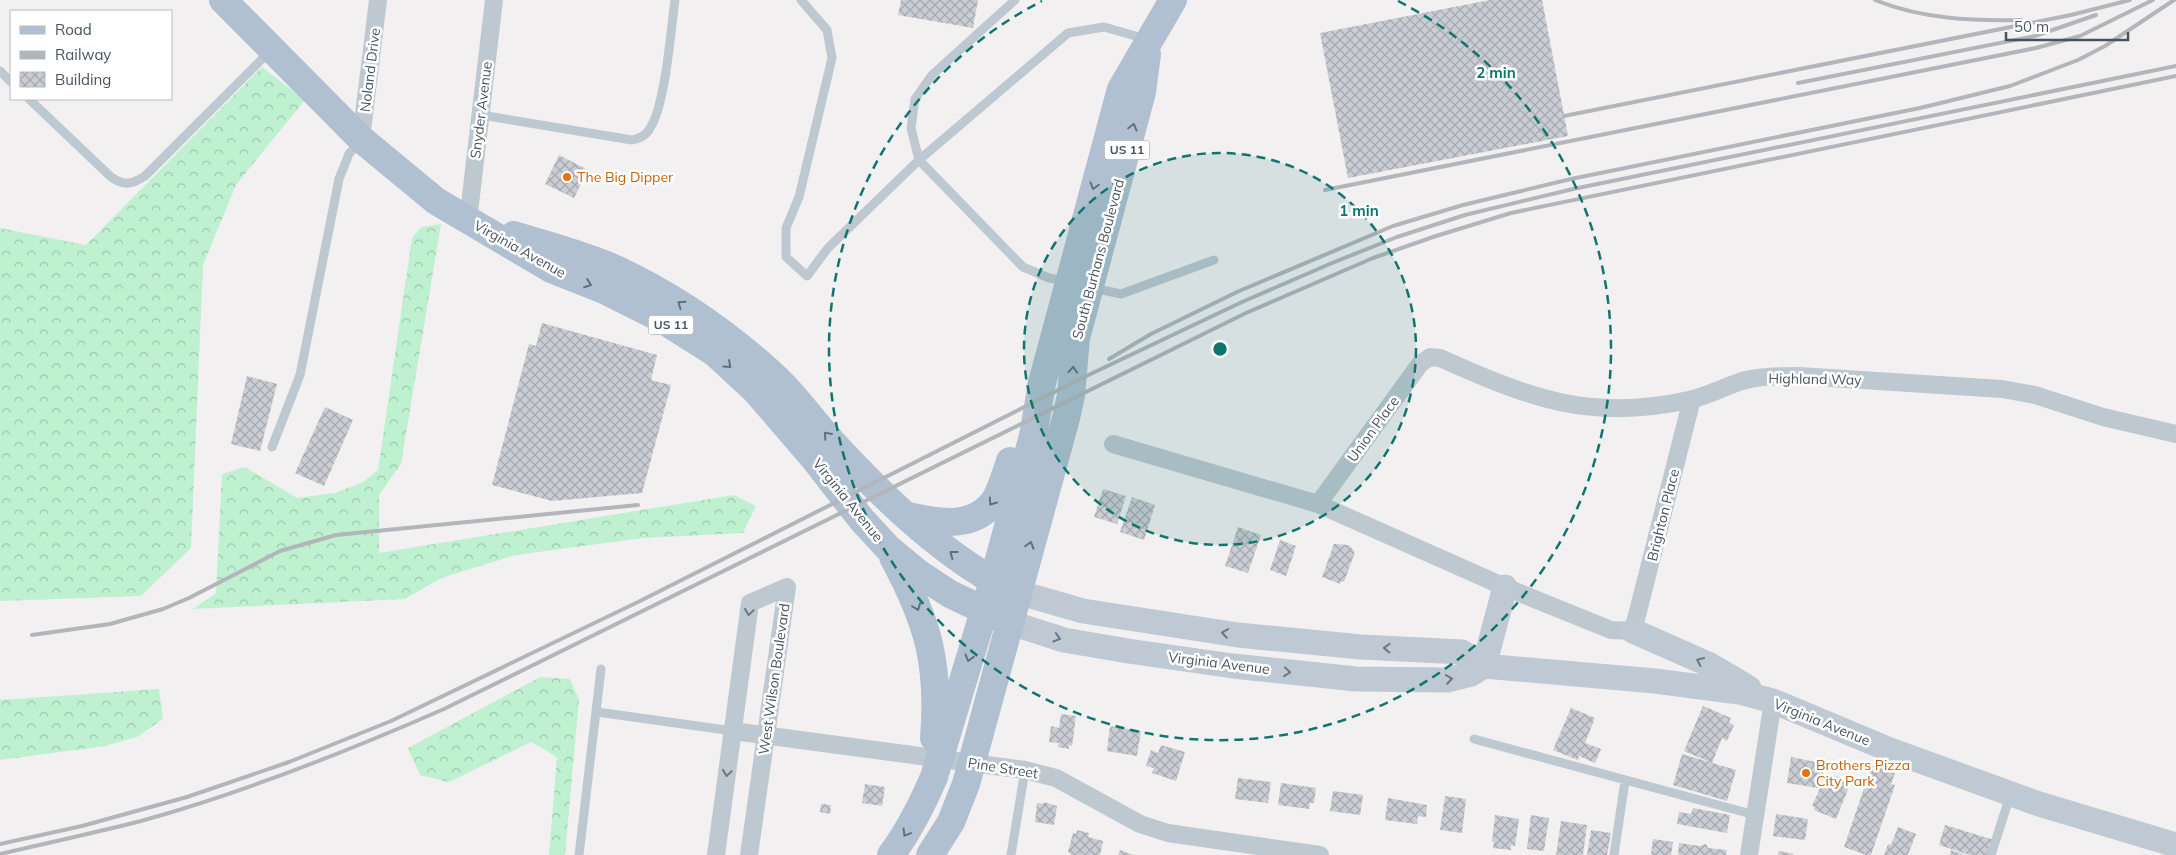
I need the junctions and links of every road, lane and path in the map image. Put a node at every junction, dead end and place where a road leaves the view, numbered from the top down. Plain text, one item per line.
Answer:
1 (223, 0) edge
2 (378, 0) edge
3 (494, 0) edge
4 (675, 0) edge
5 (801, 0) edge
6 (1015, 0) edge
7 (1173, 0) edge
8 (1149, 40) junction
9 (272, 49) junction
10 (0, 71) edge
11 (10, 81) edge
12 (30, 100) edge
13 (480, 115) junction
14 (362, 139) junction
15 (920, 160) junction
16 (468, 221) junction
17 (1087, 255) junction
18 (1214, 260) dead end
19 (1430, 357) joint
20 (1692, 399) junction
21 (2176, 434) edge
22 (1026, 438) junction
23 (1113, 444) dead end
24 (272, 447) dead end
25 (1318, 504) junction
26 (898, 510) junction
27 (888, 548) junction
28 (1005, 587) junction
29 (1505, 587) junction
30 (983, 612) junction
31 (1011, 623) junction
32 (1634, 631) junction
33 (1484, 666) junction
34 (601, 669) dead end
35 (1773, 701) junction
36 (597, 712) junction
37 (733, 731) junction
38 (766, 736) junction
39 (940, 738) junction
40 (1474, 739) dead end
41 (1025, 770) junction
42 (1625, 780) junction
43 (2011, 793) junction
44 (1755, 815) junction
45 (2176, 845) edge
46 (579, 855) edge
47 (716, 855) edge
48 (749, 855) edge
49 (891, 855) edge
50 (930, 855) edge
51 (1011, 855) edge
52 (1320, 855) edge
53 (1614, 855) edge
54 (1749, 855) edge
55 (1991, 855) edge

1 - 9 main road, Virginia Avenue / US 11
2 - 14 street, Noland Drive
3 - 13 street, Snyder Avenue
4 - 13 lane
5 - 15 lane
6 - 15 lane
7 - 8 main road, South Burhans Boulevard / US 11
8 - 15 lane
8 - 17 main road, South Burhans Boulevard / US 11
9 - 12 lane
9 - 14 main road, Virginia Avenue / US 11
10 - 11 lane
13 - 16 street, Snyder Avenue
14 - 16 main road, Virginia Avenue / US 11
14 - 24 lane
15 - 18 lane
26 -> 16 main road, Virginia Avenue / US 11
16 -> 27 main road, Virginia Avenue / US 11
17 - 22 main road, South Burhans Boulevard / US 11
28 -> 17 main road, South Burhans Boulevard / US 11
19 - 20 street, Highland Way
19 - 25 street, Union Place
20 - 21 street, Highland Way
20 - 32 street, Brighton Place
22 -> 26 main road
22 - 28 main road, South Burhans Boulevard
23 - 25 street
25 - 29 street
28 -> 26 main road, Virginia Avenue
27 - 30 main road, Virginia Avenue / US 11
27 -> 39 main road
28 - 30 main road
28 - 31 main road, South Burhans Boulevard / US 11
33 -> 28 main road, Virginia Avenue
29 - 32 street
29 - 33 main road
30 - 31 main road, Virginia Avenue / US 11
30 -> 39 main road
31 -> 33 main road, Virginia Avenue
31 - 50 main road
35 -> 32 main road
33 - 35 main road, Virginia Avenue
34 - 36 lane
35 - 43 main road, Virginia Avenue
35 - 44 street
36 - 37 lane
36 - 46 lane
37 - 38 street, Pine Street
38 -> 37 street, West Wilson Boulevard
37 -> 47 street, West Wilson Boulevard
38 - 41 street, Pine Street
38 - 48 street, West Wilson Boulevard
39 -> 49 main road
40 - 42 lane
41 - 51 lane
41 - 52 street, Pine Street
42 - 44 lane
42 - 53 lane
43 - 45 main road, Virginia Avenue
43 - 55 lane
44 - 54 street

